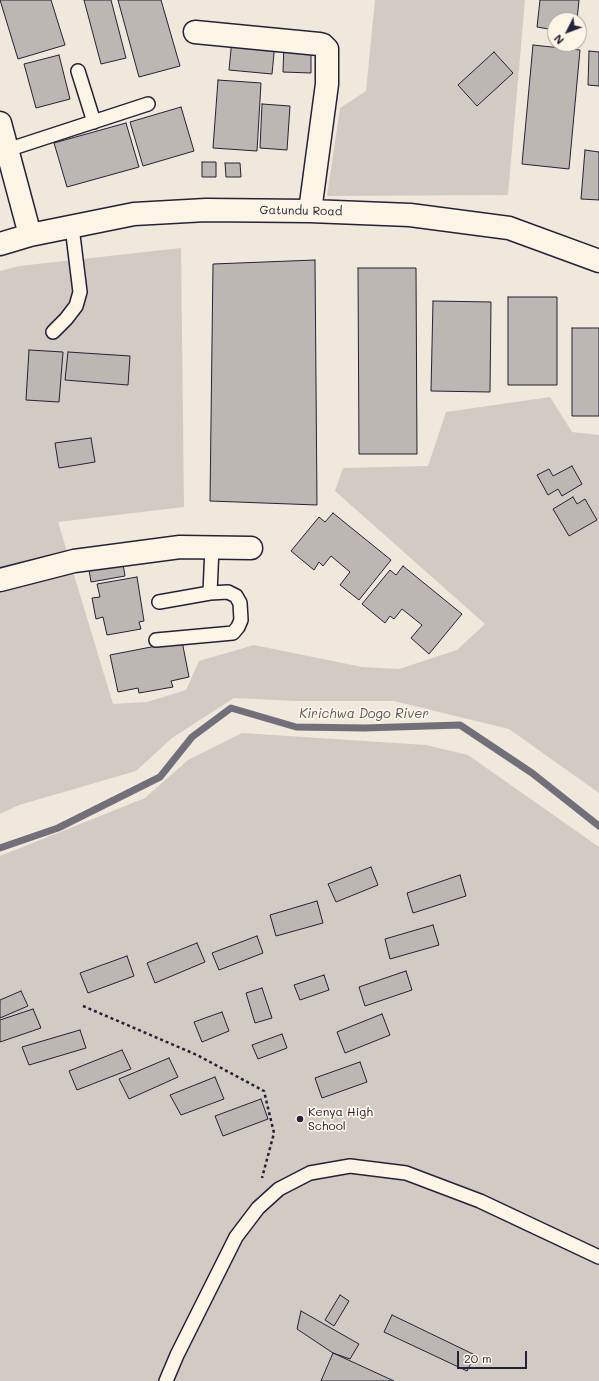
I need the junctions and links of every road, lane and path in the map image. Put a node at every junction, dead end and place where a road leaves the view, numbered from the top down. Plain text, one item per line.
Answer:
1 (195, 32) dead end
2 (78, 71) dead end
3 (148, 104) dead end
4 (94, 122) junction
5 (0, 123) edge
6 (7, 150) junction
7 (310, 211) junction
8 (72, 226) junction
9 (30, 235) junction
10 (0, 244) edge
11 (599, 261) edge
12 (53, 332) dead end
13 (212, 548) junction
14 (251, 548) dead end
15 (0, 580) edge
16 (210, 593) junction
17 (159, 602) dead end
18 (156, 640) dead end
19 (83, 1006) dead end
20 (253, 1216) junction
21 (597, 1254) edge
22 (166, 1381) edge

1 - 7 street
2 - 4 lane
3 - 4 lane
4 - 6 lane
5 - 6 street
6 - 9 street
7 - 8 street, Gatundu Road
7 - 11 street, Gatundu Road
8 - 9 street, Gatundu Road
8 - 12 lane
9 - 10 street, Gatundu Road
13 - 14 street
13 - 15 street
13 - 16 lane
16 - 17 lane
16 - 18 lane
19 - 20 path
20 - 21 lane
20 - 22 lane

